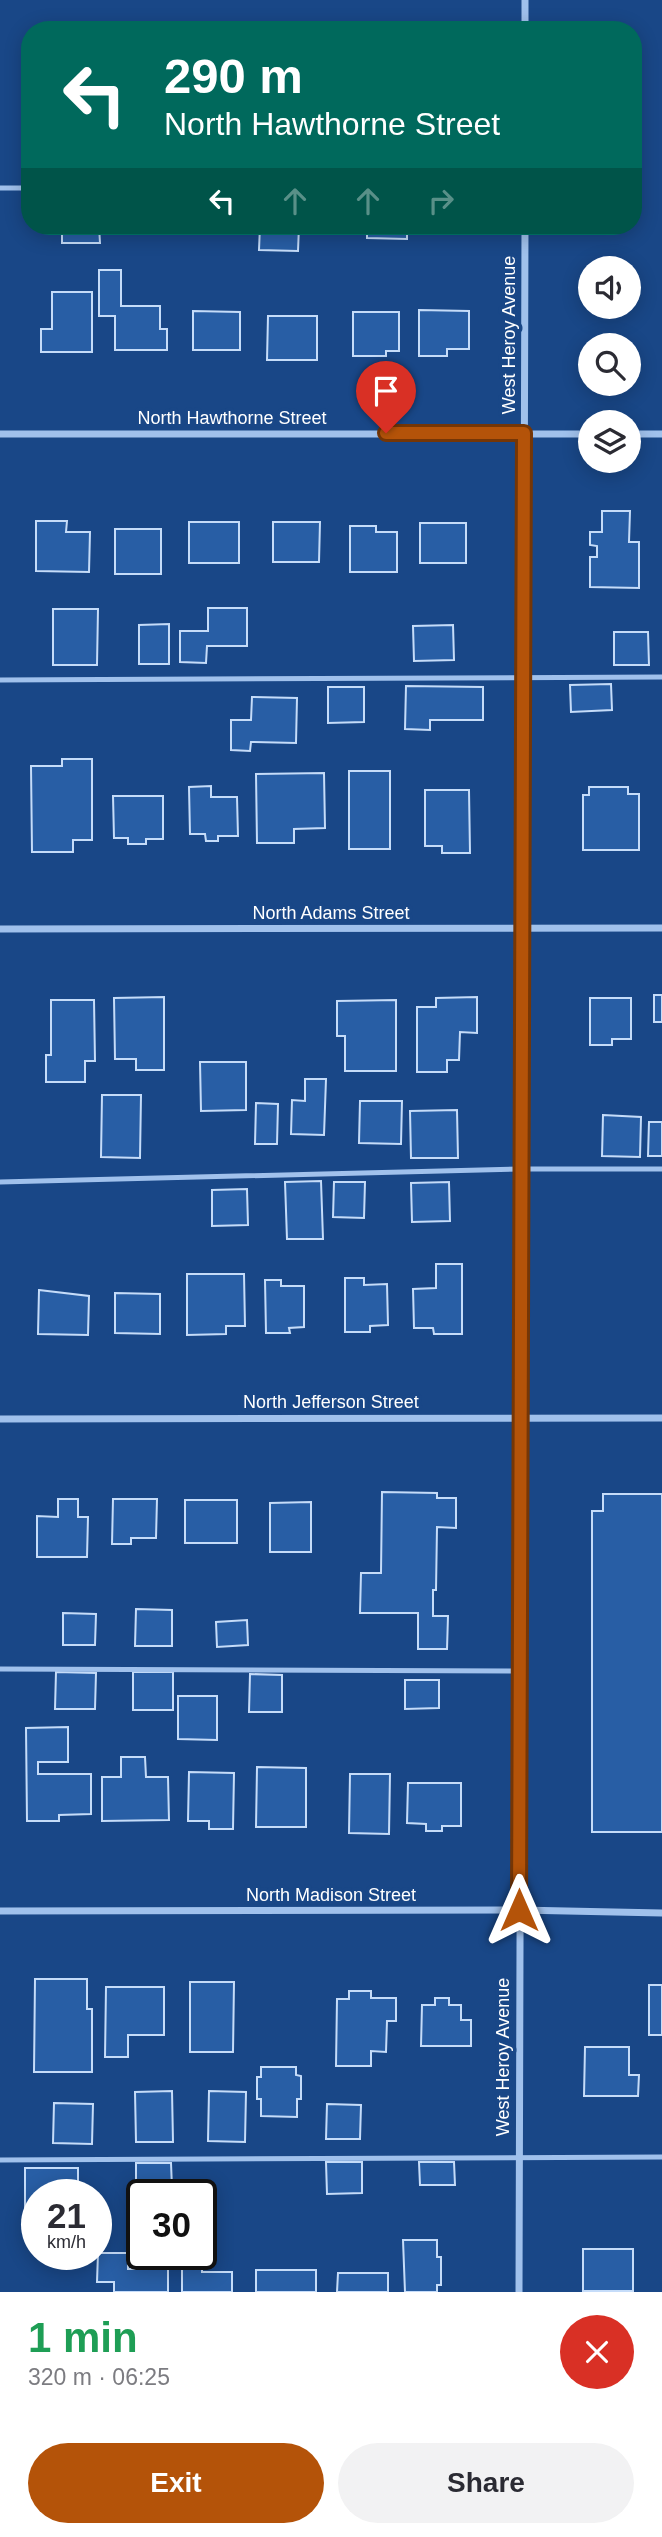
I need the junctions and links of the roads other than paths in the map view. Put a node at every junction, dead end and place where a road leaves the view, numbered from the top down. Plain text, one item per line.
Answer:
1 (525, 0) edge
2 (525, 21) edge
3 (0, 188) edge
4 (21, 188) edge
5 (525, 235) edge
6 (524, 433) junction
7 (0, 434) edge
8 (578, 434) edge
9 (641, 434) edge
10 (662, 434) edge
11 (522, 677) junction
12 (662, 677) edge
13 (0, 680) edge
14 (523, 928) junction
15 (662, 928) edge
16 (0, 929) edge
17 (520, 1169) junction
18 (662, 1169) edge
19 (0, 1182) edge
20 (520, 1417) junction
21 (662, 1418) edge
22 (0, 1419) edge
23 (0, 1669) edge
24 (519, 1671) junction
25 (519, 1910) junction
26 (0, 1911) edge
27 (662, 1913) edge
28 (662, 2157) edge
29 (519, 2158) junction
30 (0, 2160) edge
31 (519, 2292) edge

1 - 2 street
3 - 4 lane
5 - 6 street, West Heroy Avenue
6 - 7 street, North Hawthorne Street
6 - 8 street, North Hawthorne Street
6 - 11 street, West Heroy Avenue
9 - 10 street
11 - 12 lane
11 - 13 lane
11 - 14 street, West Heroy Avenue
14 - 15 street, North Adams Street
14 - 16 street, North Adams Street
14 - 17 street, West Heroy Avenue
17 - 18 lane
17 - 19 lane
17 - 20 street, West Heroy Avenue
20 - 21 street, North Jefferson Street
20 - 22 street, North Jefferson Street
20 - 24 street, West Heroy Avenue
23 - 24 lane
24 - 25 street, West Heroy Avenue
25 - 26 street, North Madison Street
25 - 27 street, North Madison Street
25 - 29 street, West Heroy Avenue
28 - 29 lane
29 - 30 lane
29 - 31 street, West Heroy Avenue

